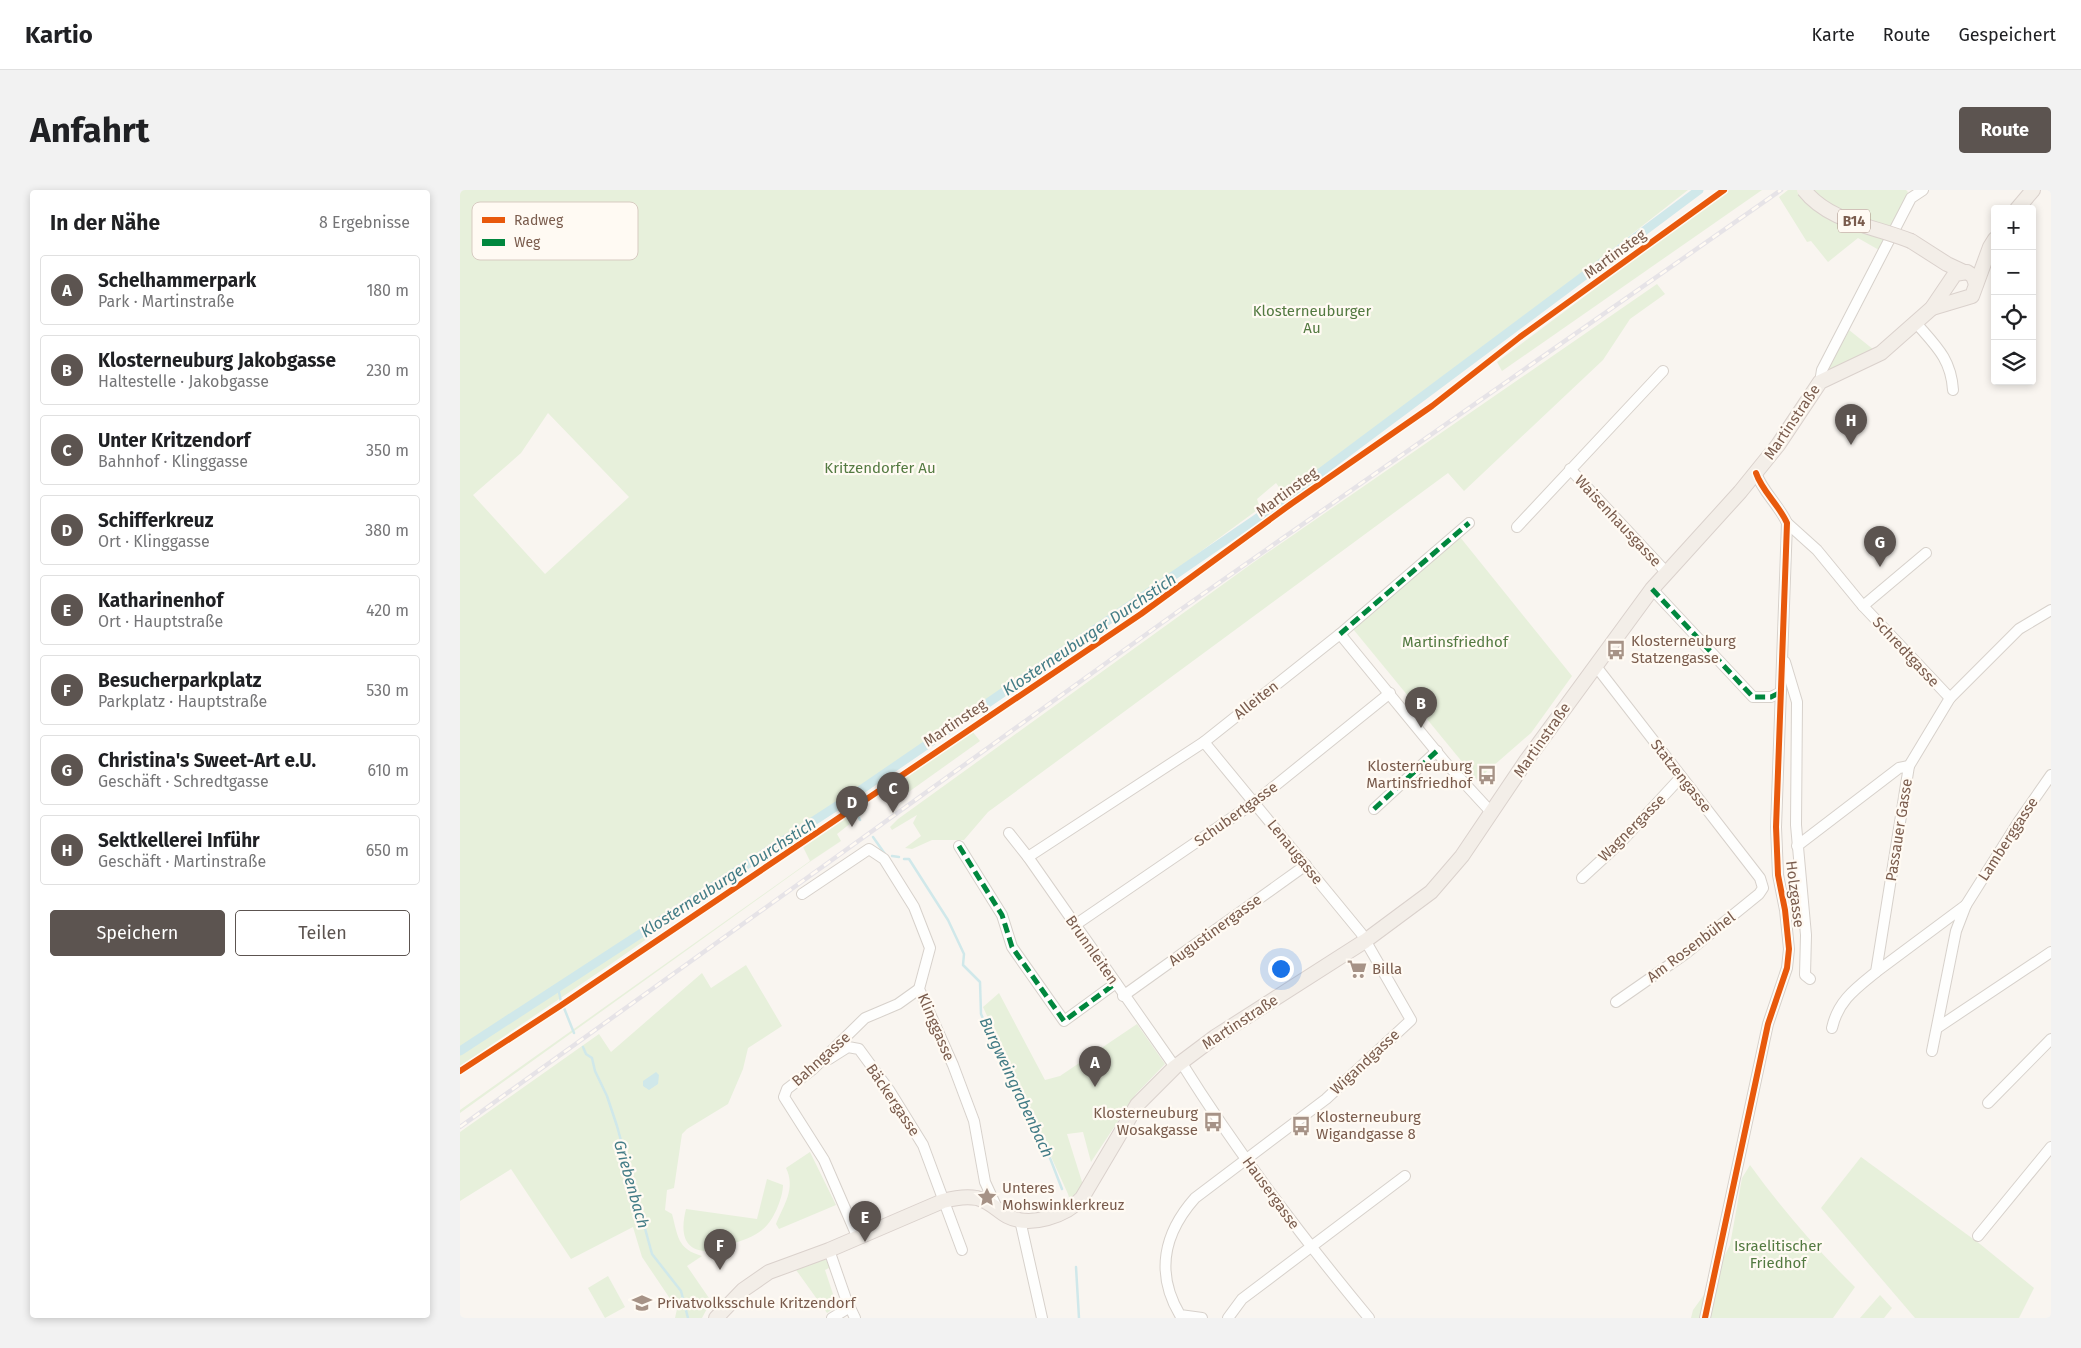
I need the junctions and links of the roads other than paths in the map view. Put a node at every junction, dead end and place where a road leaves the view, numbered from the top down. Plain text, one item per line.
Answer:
1 (1804, 190) edge
2 (1923, 190) edge
3 (2033, 190) edge
4 (2020, 205) edge
5 (1991, 244) edge
6 (1991, 246) edge
7 (1925, 251) junction
8 (1964, 271) junction
9 (1948, 283) junction
10 (1976, 284) junction
11 (1962, 300) junction
12 (1932, 308) junction
13 (1916, 323) junction
14 (1663, 371) dead end
15 (1820, 382) junction
16 (1953, 390) dead end
17 (1570, 469) junction
18 (1756, 473) junction
19 (1469, 523) dead end
20 (1787, 523) junction
21 (1517, 527) dead end
22 (1926, 553) dead end
23 (1667, 573) junction
24 (1652, 589) junction
25 (1863, 606) junction
26 (2051, 610) edge
27 (1340, 634) junction
28 (1783, 654) junction
29 (1595, 665) junction
30 (1781, 692) junction
31 (1390, 693) junction
32 (1950, 698) junction
33 (1204, 742) junction
34 (1437, 751) junction
35 (1909, 766) junction
36 (2051, 775) edge
37 (1681, 777) junction
38 (1255, 802) junction
39 (1374, 810) dead end
40 (1491, 812) junction
41 (1008, 833) dead end
42 (959, 846) dead end
43 (1797, 846) junction
44 (1028, 857) junction
45 (1306, 865) junction
46 (1582, 878) dead end
47 (1763, 888) joint
48 (802, 894) dead end
49 (1966, 905) junction
50 (1075, 925) junction
51 (1364, 941) junction
52 (2051, 952) edge
53 (1876, 972) junction
54 (1810, 979) dead end
55 (1116, 984) junction
56 (918, 990) junction
57 (1124, 996) junction
58 (1616, 1002) dead end
59 (1832, 1028) dead end
60 (1937, 1028) junction
61 (2051, 1039) edge
62 (1932, 1051) dead end
63 (1178, 1064) junction
64 (813, 1069) junction
65 (1988, 1103) dead end
66 (2051, 1147) edge
67 (1246, 1160) junction
68 (1405, 1176) dead end
69 (943, 1201) junction
70 (998, 1208) junction
71 (1020, 1220) junction
72 (857, 1236) junction
73 (1978, 1236) dead end
74 (1310, 1246) junction
75 (829, 1250) junction
76 (962, 1250) dead end
77 (850, 1307) junction
78 (716, 1318) edge
79 (832, 1318) edge
80 (855, 1318) edge
81 (1042, 1318) edge
82 (1202, 1318) edge
83 (1228, 1318) edge
84 (1369, 1318) edge
85 (1705, 1318) edge

1 - 7 main road, B14, bridge
2 - 15 street, Martinstraße
3 - 4 main road
5 - 8 main road
6 - 10 main road
7 - 8 main road, B14
7 - 9 main road, B14
8 - 9 main road
8 - 10 main road, B14
9 - 11 main road, B14
9 - 12 main road
10 - 11 main road
11 - 12 main road
12 - 13 main road
13 - 15 main road
13 - 16 street
14 - 17 street, Waisenhausgasse
15 - 18 main road, Martinstraße
17 - 21 street, Waisenhausgasse
17 - 23 street, Waisenhausgasse
18 - 20 street
18 - 23 main road, Martinstraße
19 - 27 street, Alleiten
20 - 25 street, Schredtgasse
20 - 28 street, Holzgasse
22 - 25 street, Schredtgasse
23 - 24 main road, Martinstraße
24 - 29 main road, Martinstraße
24 - 30 street
25 - 32 street, Schredtgasse
26 - 32 street
27 - 31 street
27 - 33 street, Alleiten
28 - 30 street, Holzgasse
28 - 43 street, Holzgasse
29 - 37 street, Statzengasse
29 - 40 main road, Martinstraße
30 - 85 street, Holzgasse
31 - 34 street
31 - 38 street, Schubertgasse
32 - 35 street
33 - 38 street, Lenaugasse
33 - 44 street, Alleiten
34 - 39 street
34 - 40 street
35 - 43 street, Passauer Gasse
35 - 53 street, Passauer Gasse
36 - 49 street, Lamberggasse
37 - 46 street, Wagnergasse
37 - 47 street, Statzengasse
38 - 45 street, Lenaugasse
38 - 50 street, Schubertgasse
40 - 51 main road, Martinstraße
41 - 44 street, Brunnleiten
42 - 55 street
43 - 54 street, Holzgasse
44 - 50 street, Brunnleiten
45 - 51 street, Lenaugasse
45 - 57 street, Augustinergasse
47 - 58 street, Am Rosenbühel
48 - 56 street, Klinggasse
49 - 53 street
49 - 60 street
50 - 55 street, Brunnleiten
51 - 63 main road, Martinstraße
51 - 67 street, Wigandgasse
52 - 60 street
53 - 59 street
55 - 57 street, Brunnleiten
56 - 64 street, Bahngasse
56 - 70 street, Klinggasse
57 - 63 street, Brunnleiten
60 - 62 street
61 - 65 street
63 - 67 street, Hausergasse
63 - 71 main road, Martinstraße
64 - 69 street, Bäckergasse
64 - 72 street, Bahngasse
66 - 73 street
67 - 74 street, Hausergasse
67 - 82 street
68 - 74 street
69 - 70 main road
69 - 72 main road
69 - 76 street, Bäckergasse
70 - 71 main road
71 - 81 street
72 - 75 main road
74 - 83 street
74 - 84 street, Hausergasse
75 - 77 street
75 - 78 main road
77 - 79 street
77 - 80 street

